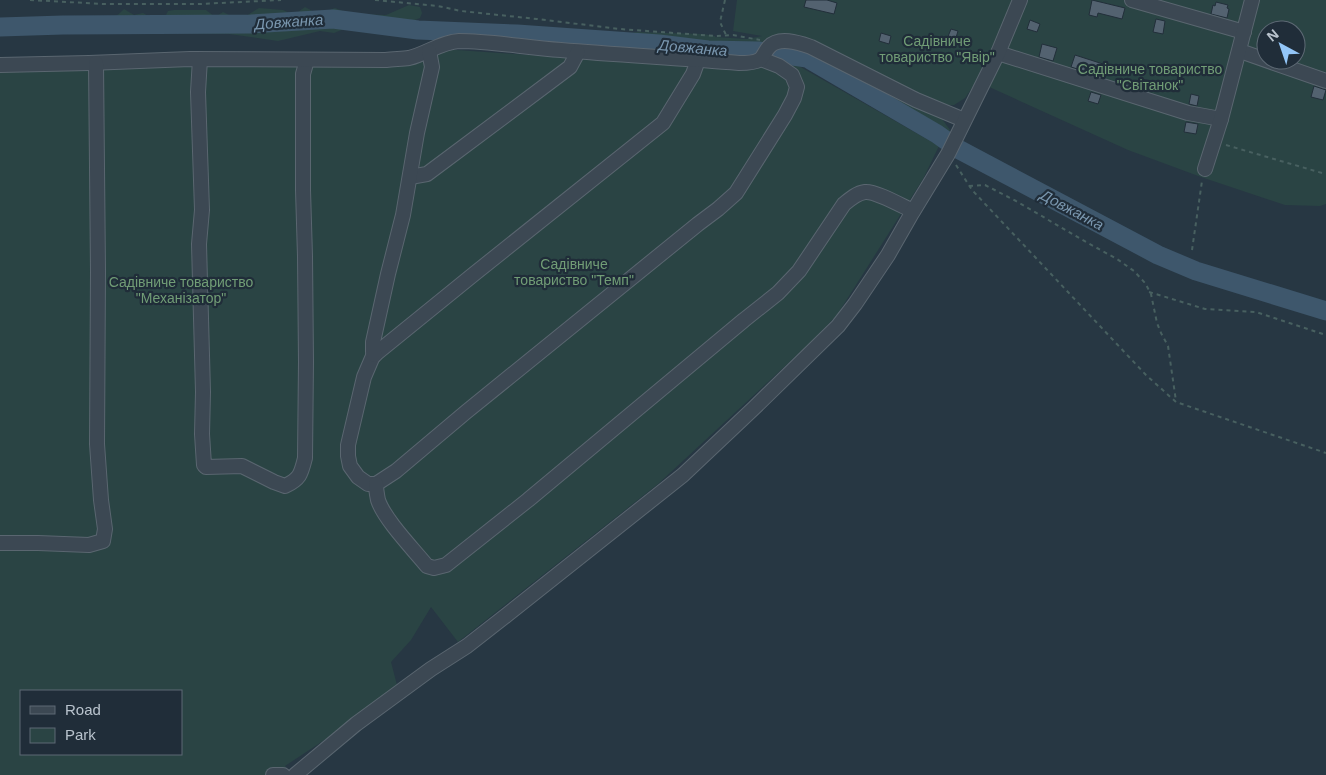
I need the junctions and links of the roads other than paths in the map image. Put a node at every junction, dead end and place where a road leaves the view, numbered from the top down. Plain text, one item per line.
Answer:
1 (1020, 0) edge
2 (1132, 0) edge
3 (1252, 0) edge
4 (1244, 32) junction
5 (429, 51) junction
6 (1240, 51) junction
7 (578, 52) junction
8 (765, 52) junction
9 (998, 53) junction
10 (200, 59) junction
11 (307, 60) junction
12 (698, 60) junction
13 (96, 63) junction
14 (0, 65) edge
15 (1326, 80) edge
16 (964, 120) junction
17 (1221, 120) junction
18 (1204, 169) road end
19 (410, 177) junction
20 (913, 211) junction
21 (375, 355) junction
22 (376, 484) junction
23 (0, 544) edge
24 (273, 775) edge
25 (283, 775) edge
26 (296, 775) edge

1 - 9 street
2 - 4 street
3 - 4 street
4 - 6 street
5 - 7 street
5 - 11 street
5 - 19 street
6 - 15 street
6 - 17 street
7 - 12 street
7 - 19 street
8 - 12 street
8 - 16 street
8 - 22 street
9 - 16 street
9 - 17 street
10 - 11 street
10 - 11 street
10 - 13 street
12 - 21 street
13 - 14 street
13 - 23 street
16 - 20 street
17 - 18 street
19 - 21 street
20 - 22 street
20 - 26 street
21 - 22 street
24 - 25 street

